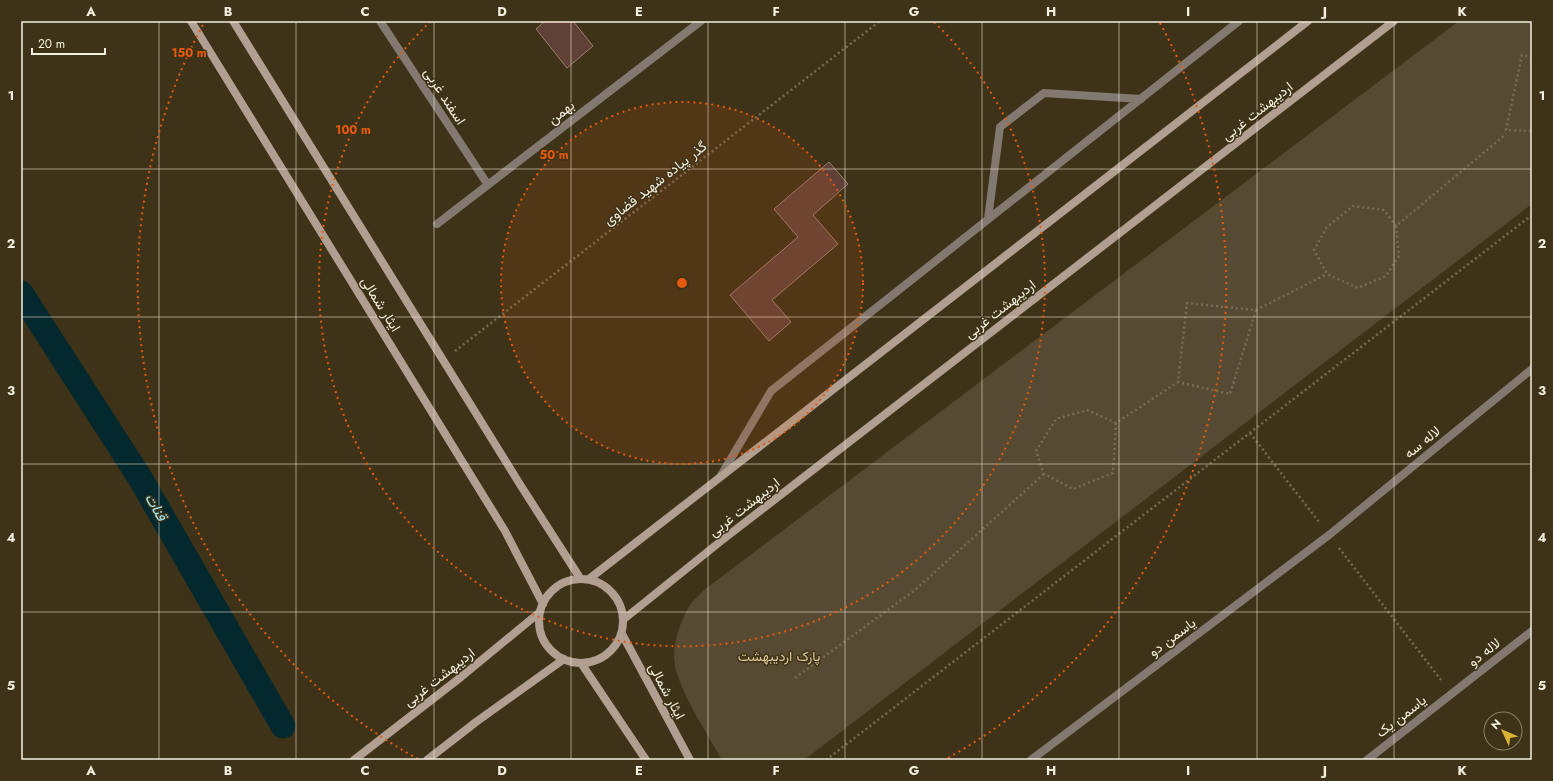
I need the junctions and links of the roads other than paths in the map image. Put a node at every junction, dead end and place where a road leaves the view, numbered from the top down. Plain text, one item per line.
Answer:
1 (192, 21) edge
2 (233, 21) edge
3 (701, 21) edge
4 (1239, 21) edge
5 (1308, 21) edge
6 (1394, 21) edge
7 (381, 22) edge
8 (1141, 99) junction
9 (488, 185) junction
10 (988, 220) junction
11 (437, 224) dead end
12 (1532, 369) edge
13 (720, 477) junction
14 (1328, 535) joint
15 (580, 578) junction
16 (589, 579) junction
17 (542, 604) junction
18 (540, 612) junction
19 (624, 619) junction
20 (1532, 631) edge
21 (622, 634) junction
22 (564, 659) junction
23 (581, 663) junction
24 (1452, 693) joint
25 (354, 760) edge
26 (427, 760) edge
27 (646, 760) edge
28 (690, 760) edge
29 (1031, 760) edge
30 (1367, 760) edge

1 - 17 main road, ایثار شمالی
2 - 15 main road, ایثار شمالی
3 - 9 street, بهمن
4 - 8 street
5 - 13 main road
6 - 19 main road, اردیبهشت غربی
7 - 9 street, اسفند غربی
8 - 10 street
8 - 10 street
9 - 11 street, بهمن
10 - 13 street
12 - 14 street, لاله سه
13 - 16 main road
14 - 29 street, یاسمن دو
15 - 16 main road
15 - 17 main road
16 - 19 main road
17 - 18 main road
18 - 22 main road
18 - 25 main road, اردیبهشت غربی
19 - 21 main road
20 - 24 street, لاله دو
21 - 23 main road
21 - 28 main road, ایثار شمالی
22 - 23 main road
22 - 26 main road
23 - 27 main road
24 - 30 street, یاسمن یک

